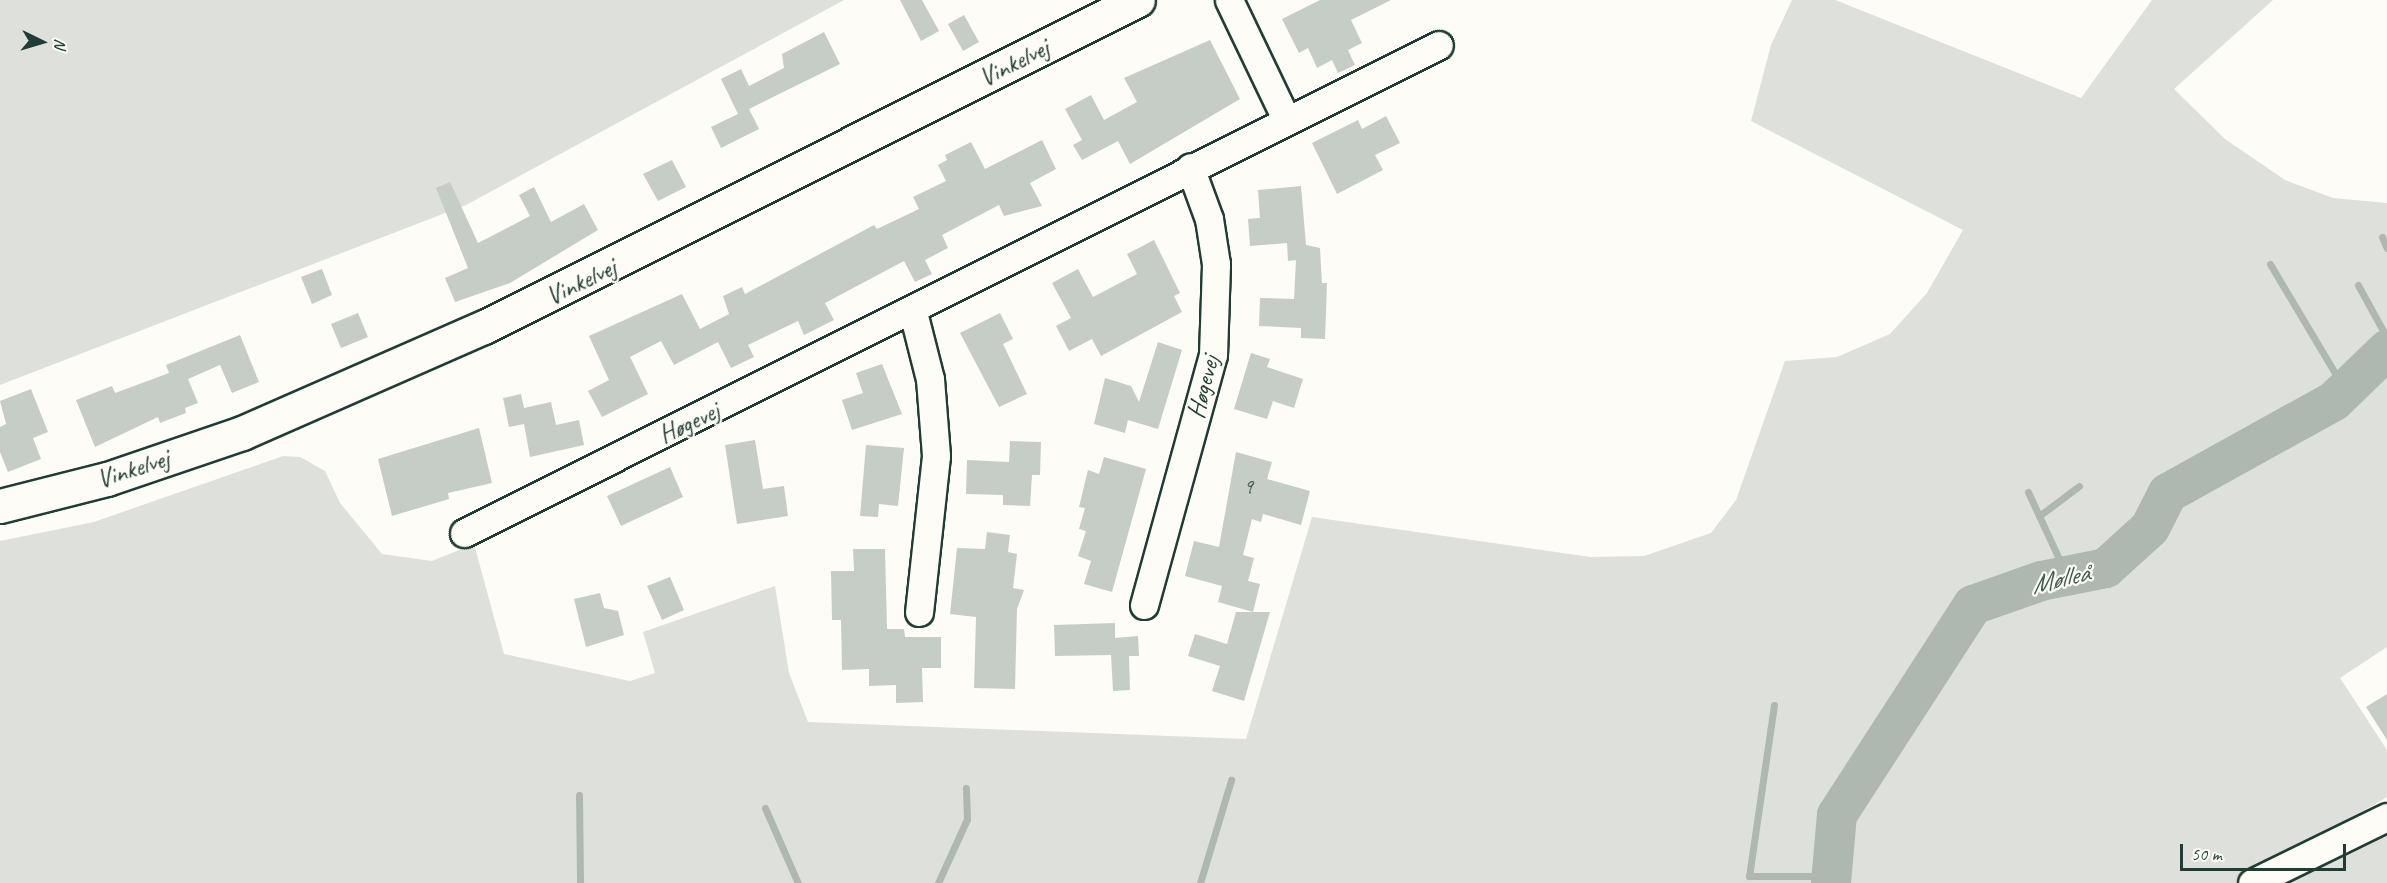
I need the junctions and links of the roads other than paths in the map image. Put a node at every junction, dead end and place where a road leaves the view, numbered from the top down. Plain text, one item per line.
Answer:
1 (1137, 0) edge
2 (1229, 0) edge
3 (1438, 45) dead end
4 (1287, 121) junction
5 (1190, 167) junction
6 (914, 312) junction
7 (0, 506) edge
8 (464, 533) dead end
9 (1144, 605) dead end
10 (919, 612) dead end
11 (2387, 817) edge
12 (2252, 883) edge

1 - 7 street, Vinkelvej
2 - 4 street
3 - 4 street, Høgevej
4 - 5 street, Høgevej
5 - 6 street, Høgevej
5 - 9 street, Høgevej
6 - 8 street, Høgevej
6 - 10 street
11 - 12 street

